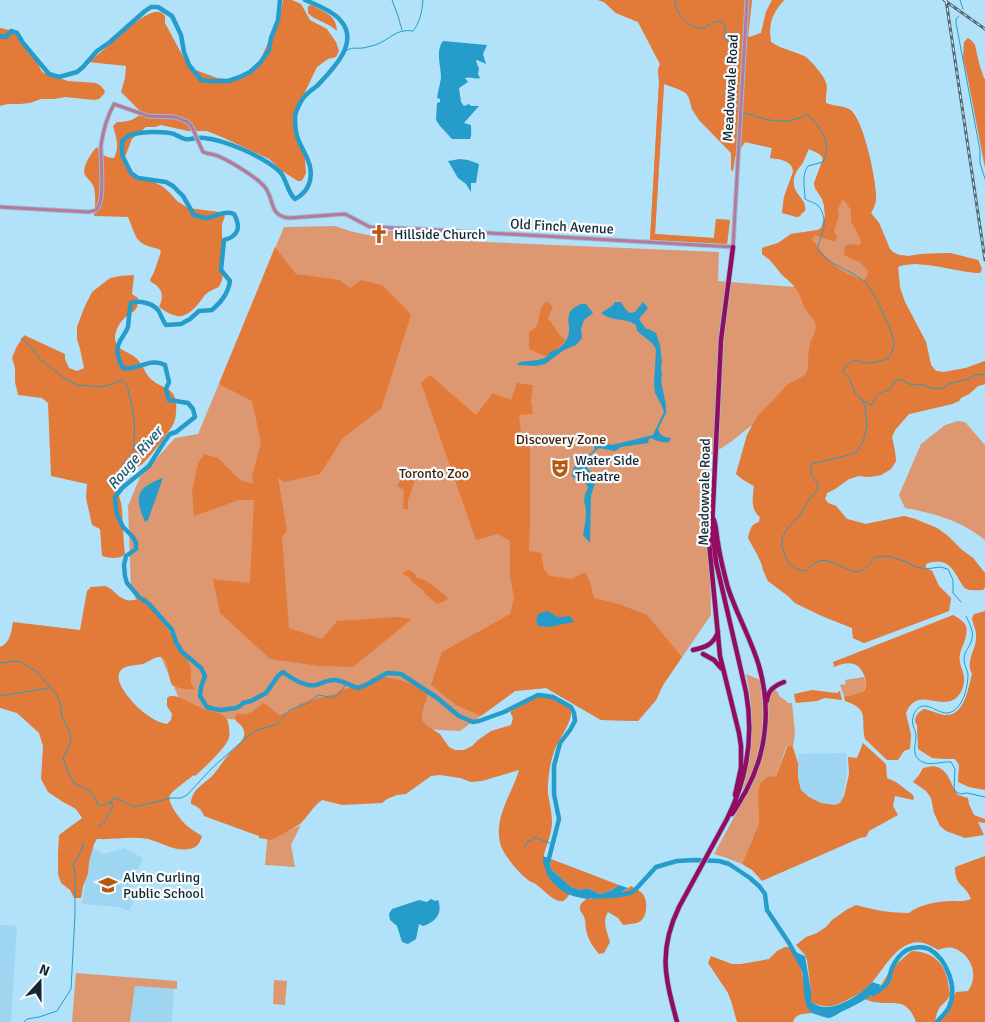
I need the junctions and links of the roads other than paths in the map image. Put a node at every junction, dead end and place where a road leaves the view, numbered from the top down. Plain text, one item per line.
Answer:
1 (747, 0) edge
2 (0, 207) edge
3 (733, 247) junction
4 (713, 517) junction
5 (712, 527) junction
6 (718, 631) junction
7 (693, 650) dead end
8 (703, 654) dead end
9 (784, 682) dead end
10 (727, 686) junction
11 (766, 722) junction
12 (734, 804) junction
13 (728, 819) junction
14 (677, 1022) edge

1 - 3 street, Meadowvale Road
2 - 3 street, Old Finch Avenue
3 - 4 main road, Meadowvale Road
4 - 5 main road, Meadowvale Road
4 - 11 main road
5 - 6 main road
5 - 12 main road, Meadowvale Road
6 - 7 main road
6 - 10 main road
8 - 10 main road
9 - 11 main road
10 - 12 main road
11 - 13 main road
12 - 13 main road, Meadowvale Road
13 - 14 main road, Meadowvale Road

